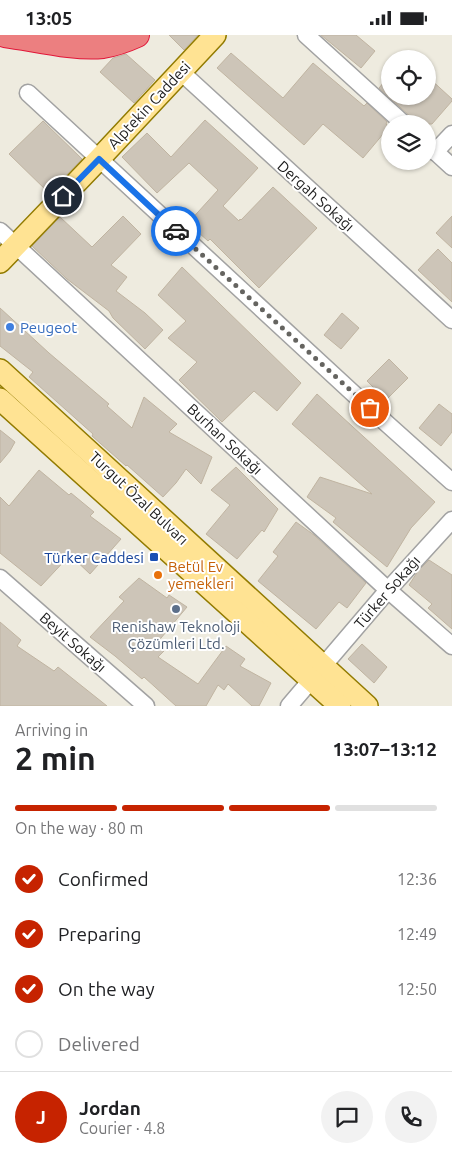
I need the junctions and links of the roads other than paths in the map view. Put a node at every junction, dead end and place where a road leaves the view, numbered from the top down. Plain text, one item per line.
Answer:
1 (5, 35) edge
2 (137, 35) edge
3 (215, 35) edge
4 (306, 35) edge
5 (181, 72) junction
6 (28, 93) dead end
7 (394, 115) edge
8 (452, 134) edge
9 (436, 145) edge
10 (436, 153) edge
11 (99, 159) junction
12 (452, 167) edge
13 (8, 238) edge
14 (0, 262) edge
15 (452, 320) edge
16 (0, 370) edge
17 (0, 399) edge
18 (452, 482) edge
19 (452, 520) edge
20 (0, 578) edge
21 (388, 590) junction
22 (452, 646) edge
23 (317, 673) junction
24 (146, 706) edge
25 (289, 706) edge
26 (340, 706) edge
27 (367, 706) edge

1 - 2 highway
3 - 5 main road, Alptekin Caddesi
4 - 7 street
5 - 11 main road, Alptekin Caddesi
5 - 15 street, Dergah Sokağı
6 - 11 street
8 - 9 street
10 - 12 street
11 - 13 main road, Alptekin Caddesi
11 - 18 street
13 - 14 main road, Alptekin Caddesi
13 - 21 street, Burhan Sokağı
16 - 23 main road, Turgut Özal Bulvarı
17 - 23 main road, Turgut Özal Bulvarı
19 - 21 street, Türker Sokağı
20 - 24 street, Beyit Sokağı
21 - 22 street, Burhan Sokağı
21 - 23 street, Türker Sokağı
23 - 25 street
23 - 26 main road, Turgut Özal Bulvarı
23 - 27 main road, Turgut Özal Bulvarı

